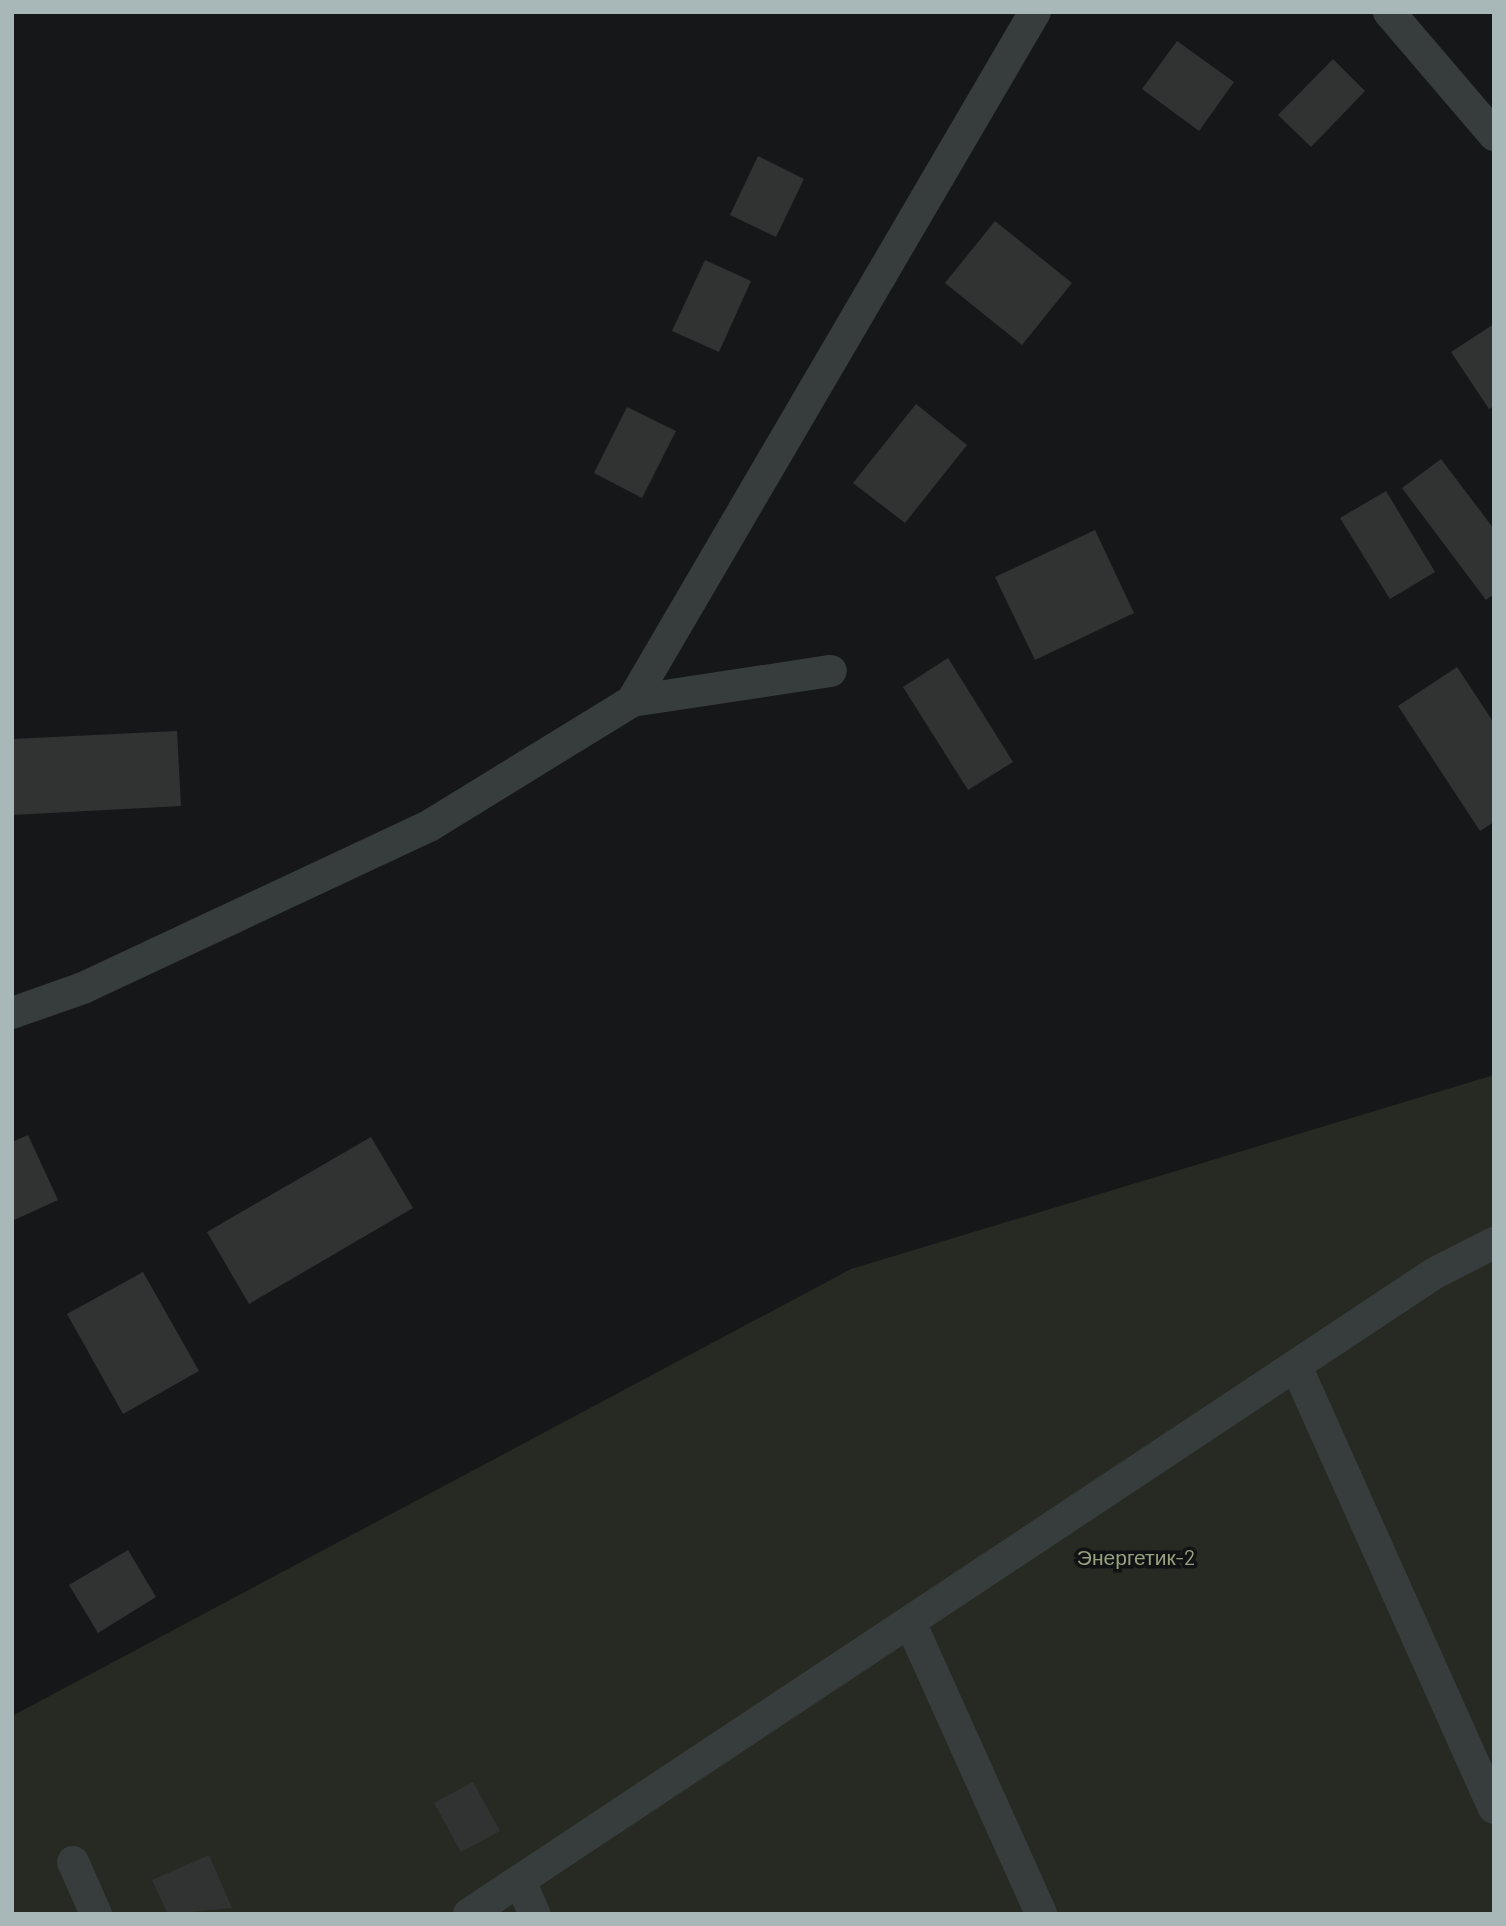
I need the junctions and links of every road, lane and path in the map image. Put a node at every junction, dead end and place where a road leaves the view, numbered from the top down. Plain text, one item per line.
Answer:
1 (1035, 12) edge
2 (1389, 12) edge
3 (1494, 135) edge
4 (831, 671) dead end
5 (632, 701) junction
6 (12, 1013) edge
7 (1494, 1243) edge
8 (1296, 1366) junction
9 (910, 1622) junction
10 (1494, 1808) edge
11 (73, 1862) dead end
12 (520, 1881) junction
13 (96, 1914) edge
14 (469, 1914) edge
15 (535, 1914) edge
16 (1041, 1914) edge

1 - 5 lane
2 - 3 lane
4 - 5 lane
5 - 6 lane
7 - 8 lane
8 - 9 lane
8 - 10 lane
9 - 12 lane
9 - 16 lane
11 - 13 lane
12 - 14 lane
12 - 15 lane

